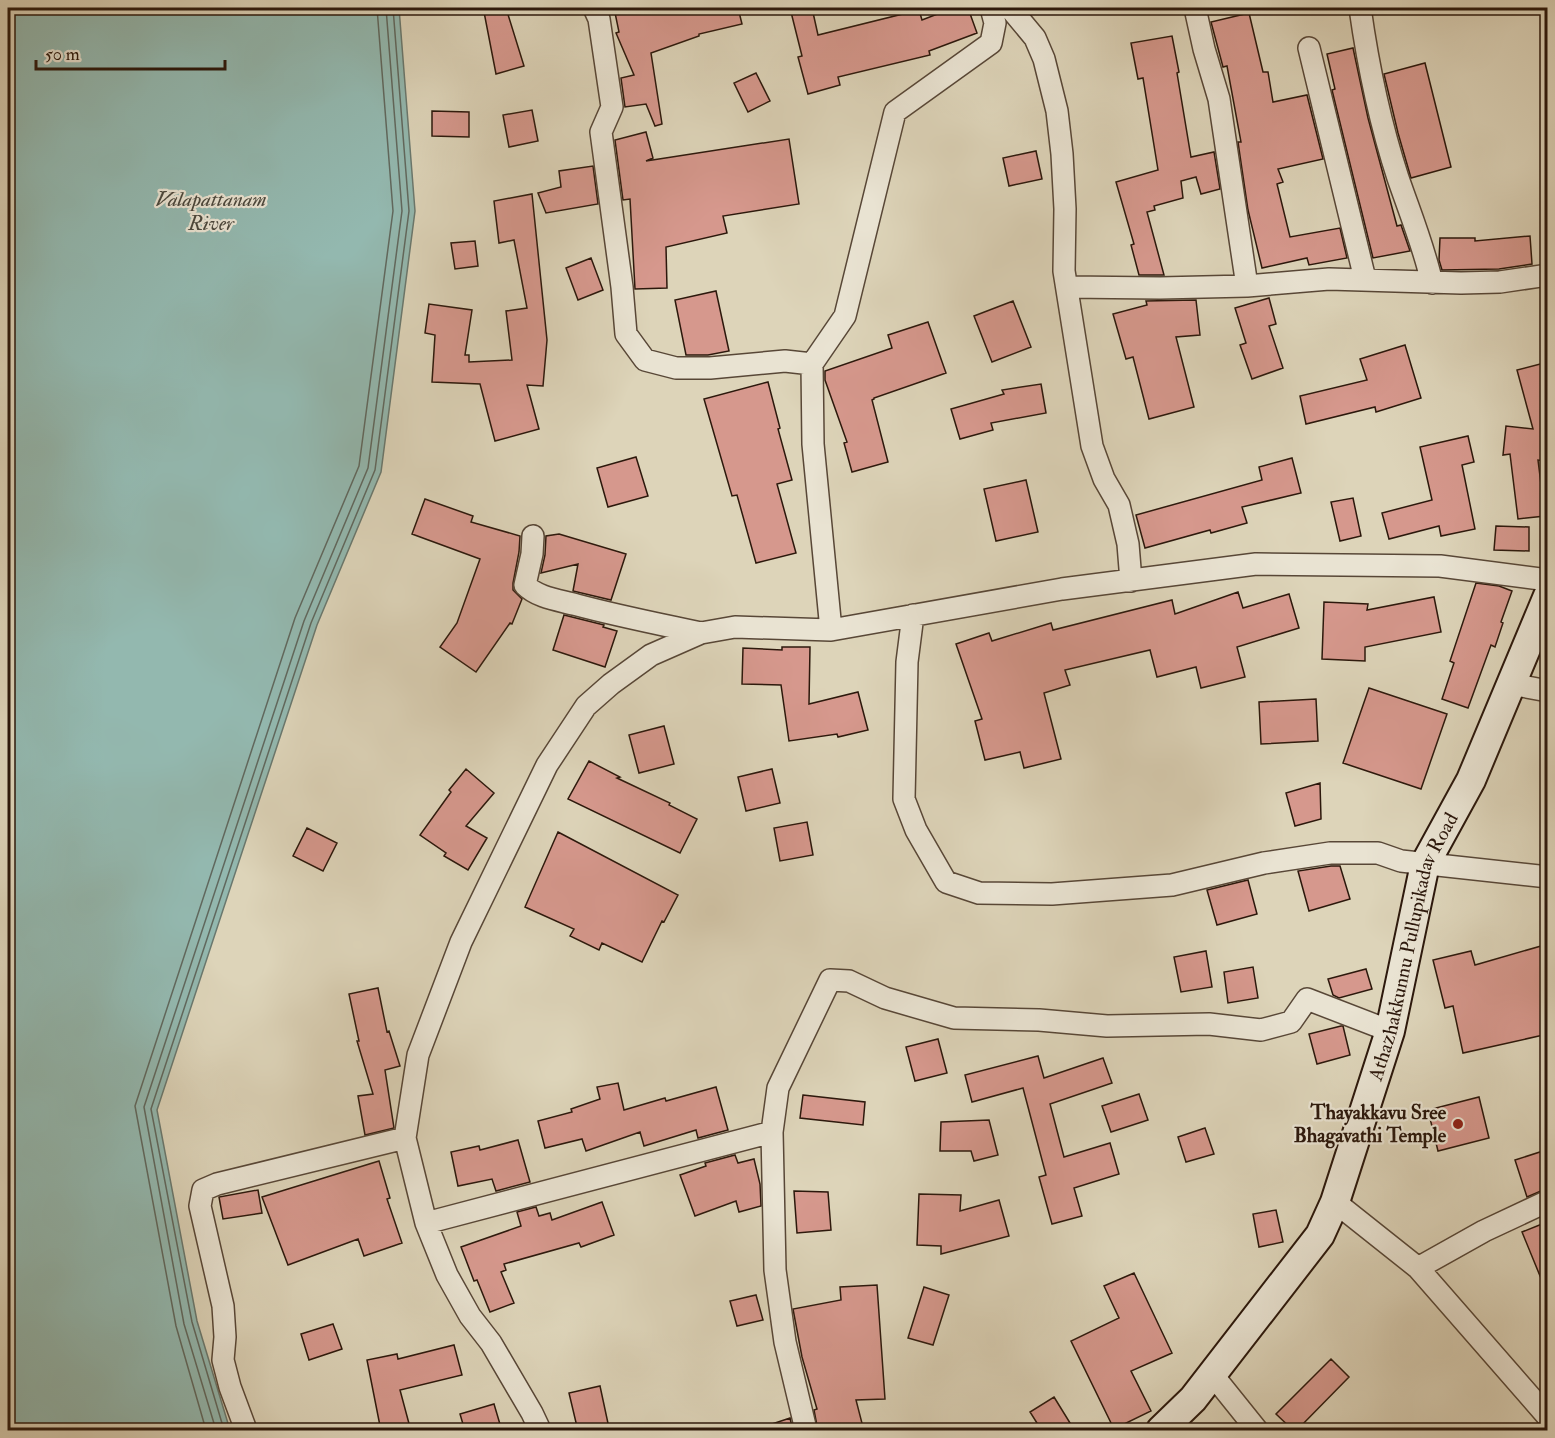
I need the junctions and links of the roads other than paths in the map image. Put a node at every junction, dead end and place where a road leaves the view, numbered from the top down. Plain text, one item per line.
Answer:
1 (594, 8) edge
2 (991, 8) edge
3 (1010, 8) edge
4 (1195, 8) edge
5 (1360, 8) edge
6 (1309, 48) dead end
7 (1548, 275) edge
8 (1365, 279) junction
9 (1432, 283) junction
10 (1247, 286) junction
11 (1067, 287) junction
12 (812, 364) junction
13 (533, 536) dead end
14 (1131, 580) junction
15 (1548, 580) edge
16 (1548, 596) edge
17 (913, 615) junction
18 (831, 630) junction
19 (701, 633) junction
20 (1511, 684) junction
21 (1548, 691) edge
22 (1425, 864) junction
23 (1548, 877) edge
24 (1390, 1031) junction
25 (772, 1132) junction
26 (405, 1138) junction
27 (1548, 1201) edge
28 (1335, 1202) junction
29 (426, 1223) junction
30 (1418, 1268) junction
31 (1212, 1374) junction
32 (1548, 1417) edge
33 (246, 1431) edge
34 (540, 1431) edge
35 (806, 1431) edge
36 (1161, 1431) edge
37 (1257, 1431) edge

1 - 12 street
2 - 12 street
3 - 11 street
4 - 10 street
5 - 9 street
6 - 8 street
7 - 9 street
8 - 9 street
8 - 10 street
10 - 11 street
11 - 14 street
12 - 18 street
13 - 19 street
14 - 15 street
14 - 17 street
16 - 20 main road, Athazhakkunnu Pullupikadav Road
17 - 18 street
17 - 22 street
18 - 19 street
19 - 26 street
20 - 21 street
20 - 22 main road, Athazhakkunnu Pullupikadav Road
22 - 23 street
22 - 24 main road, Athazhakkunnu Pullupikadav Road
24 - 25 street
24 - 28 main road, Athazhakkunnu Pullupikadav Road
25 - 29 street
25 - 35 street
26 - 29 street
26 - 33 street
27 - 30 street
28 - 30 street
28 - 31 main road, Athazhakkunnu Pullupikadav Road
29 - 34 street
30 - 32 street
31 - 36 main road, Athazhakkunnu Pullupikadav Road
31 - 37 street

